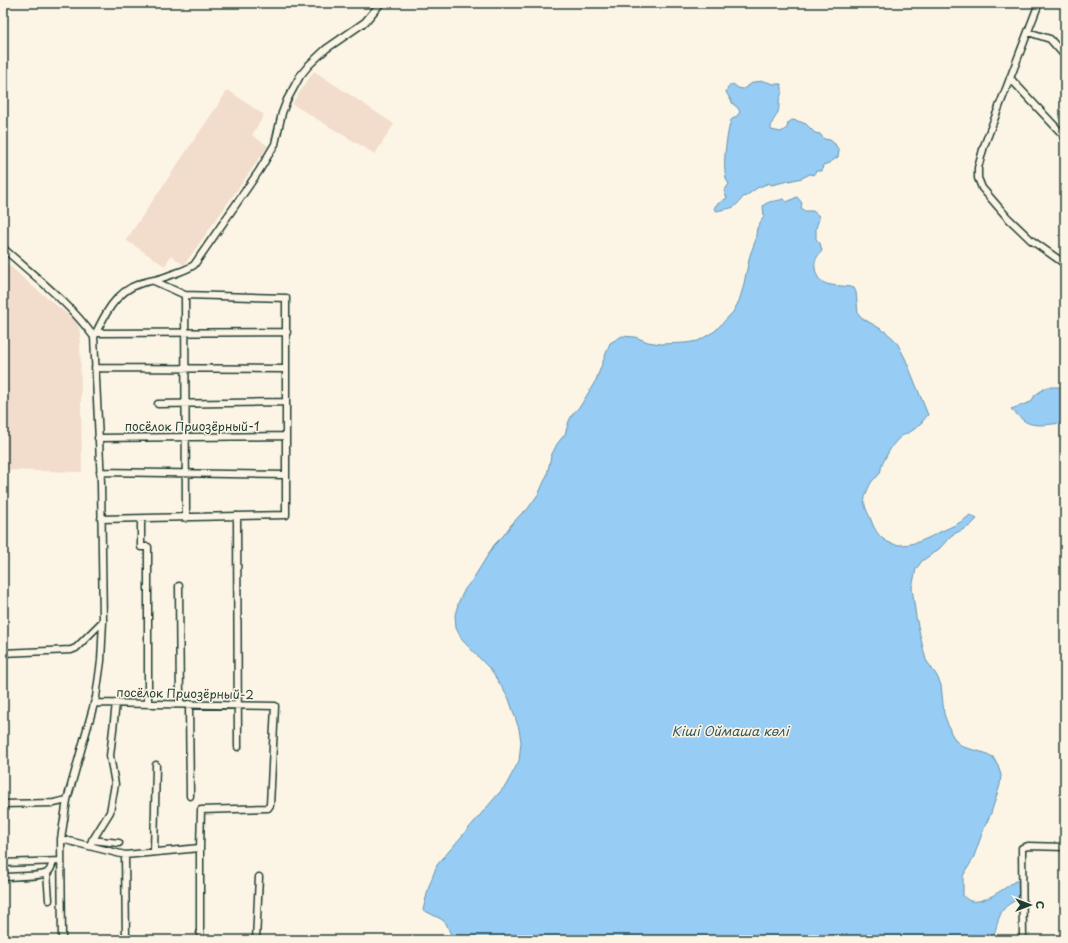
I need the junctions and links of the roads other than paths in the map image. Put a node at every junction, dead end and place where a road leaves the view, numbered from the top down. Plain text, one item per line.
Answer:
1 (382, 3) edge
2 (1038, 3) edge
3 (1028, 32) junction
4 (1065, 56) edge
5 (1010, 78) junction
6 (1065, 136) edge
7 (3, 248) edge
8 (1065, 264) edge
9 (154, 281) junction
10 (185, 295) junction
11 (287, 332) junction
12 (186, 334) junction
13 (95, 335) junction
14 (95, 368) junction
15 (186, 368) junction
16 (286, 369) junction
17 (186, 402) junction
18 (286, 402) junction
19 (158, 404) dead end
20 (286, 436) junction
21 (186, 437) junction
22 (98, 438) junction
23 (100, 472) junction
24 (187, 474) junction
25 (286, 475) junction
26 (237, 516) junction
27 (141, 518) junction
28 (186, 518) junction
29 (101, 519) junction
30 (178, 586) dead end
31 (103, 621) junction
32 (3, 653) edge
33 (94, 703) junction
34 (116, 703) junction
35 (148, 704) junction
36 (180, 704) junction
37 (189, 704) junction
38 (238, 705) junction
39 (238, 747) dead end
40 (156, 765) dead end
41 (190, 796) dead end
42 (68, 800) junction
43 (3, 804) edge
44 (61, 839) junction
45 (92, 840) junction
46 (119, 843) dead end
47 (88, 846) junction
48 (1065, 847) edge
49 (200, 848) junction
50 (154, 851) junction
51 (125, 854) junction
52 (61, 861) junction
53 (53, 862) junction
54 (3, 863) edge
55 (47, 873) junction
56 (3, 877) edge
57 (259, 877) dead end
58 (49, 900) dead end
59 (62, 940) edge
60 (126, 940) edge
61 (201, 940) edge
62 (256, 940) edge
63 (1023, 940) edge

1 - 9 street
2 - 3 street
3 - 4 street
3 - 5 street
5 - 6 street
5 - 8 street
7 - 13 street
9 - 10 street
9 - 13 street
10 - 11 street
10 - 12 street
11 - 12 street
11 - 16 street
12 - 13 street
12 - 15 street
13 - 14 street
14 - 15 street
14 - 22 street
15 - 16 street
15 - 17 street
16 - 18 street
17 - 18 street
17 - 19 street
17 - 21 street
18 - 20 street
20 - 21 street, посёлок Приозёрный-1
20 - 25 street
21 - 22 street, посёлок Приозёрный-1
21 - 24 street
22 - 23 street
23 - 24 street
23 - 29 street
24 - 25 street
24 - 28 street
25 - 26 street
26 - 28 street
26 - 38 street
27 - 28 street
27 - 29 street
27 - 35 street
29 - 31 street
30 - 36 street
31 - 32 street
31 - 33 street
33 - 34 street, посёлок Приозёрный-2
33 - 42 street
34 - 35 street, посёлок Приозёрный-2
34 - 45 street
35 - 36 street, посёлок Приозёрный-2
36 - 37 street, посёлок Приозёрный-2
37 - 38 street, посёлок Приозёрный-2
37 - 41 street
38 - 39 street
38 - 49 street, посёлок Приозёрный-2
40 - 50 street
42 - 43 street
42 - 44 street
44 - 47 street
44 - 52 street
45 - 46 street
45 - 47 street
47 - 51 street
48 - 63 street
49 - 50 street
49 - 61 street
50 - 51 street
51 - 60 street
52 - 53 street
52 - 59 street
53 - 54 street
53 - 55 street
55 - 56 street
55 - 58 street
57 - 62 street

